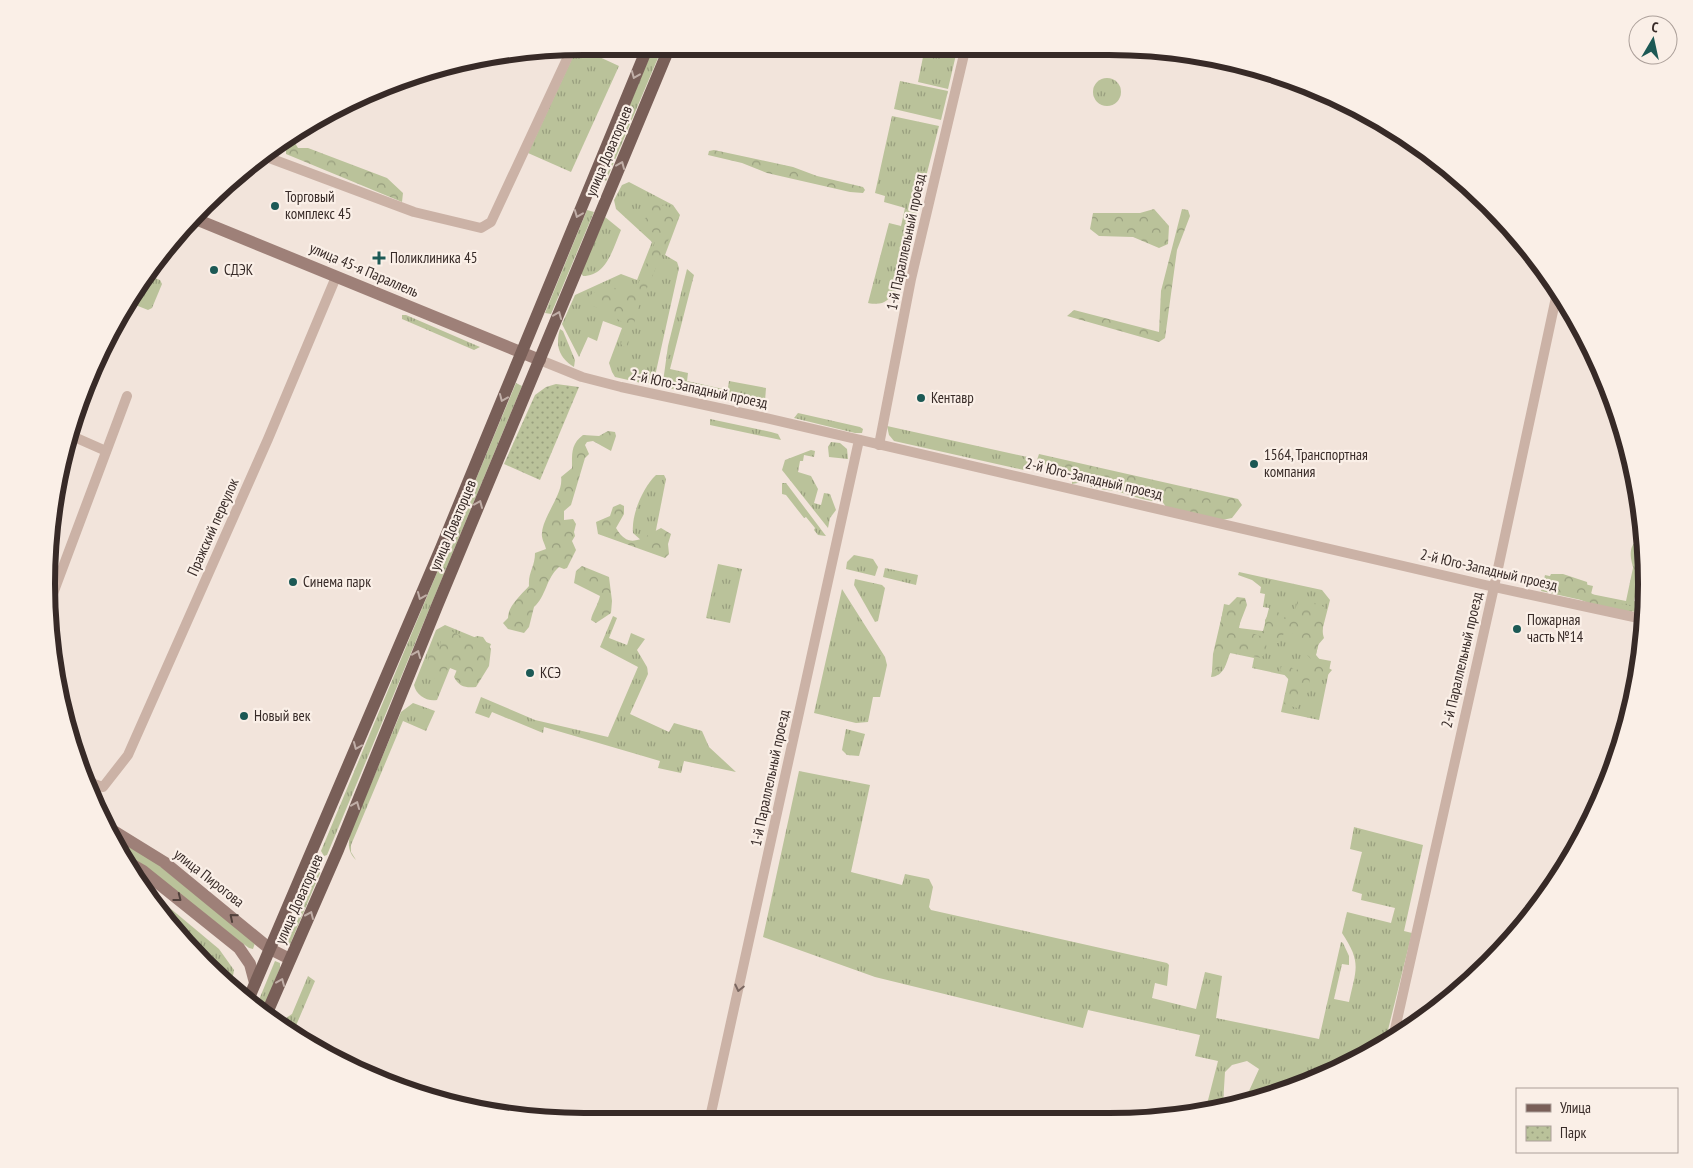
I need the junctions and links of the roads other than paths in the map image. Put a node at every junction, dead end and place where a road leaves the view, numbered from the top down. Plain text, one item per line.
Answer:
1 (569, 55) edge
2 (644, 55) edge
3 (666, 55) edge
4 (964, 55) edge
5 (270, 158) edge
6 (200, 221) edge
7 (336, 277) junction
8 (1555, 301) edge
9 (522, 353) junction
10 (540, 360) junction
11 (126, 396) dead end
12 (76, 438) edge
13 (859, 440) junction
14 (879, 445) junction
15 (106, 451) junction
16 (55, 587) edge
17 (1494, 587) junction
18 (1637, 618) edge
19 (94, 784) edge
20 (119, 834) edge
21 (138, 868) edge
22 (270, 949) junction
23 (290, 959) junction
24 (255, 983) junction
25 (250, 994) edge
26 (269, 1009) edge
27 (1395, 1029) edge
28 (711, 1113) edge

1 - 5 street
2 -> 9 main road, улица Доваторцев
10 -> 3 main road, улица Доваторцев
4 - 14 street, 1-й Параллельный проезд
6 - 7 main road, улица 45-я Параллель
7 - 9 main road, улица 45-я Параллель
7 - 19 street, Пражский переулок
8 - 17 street, 2-й Параллельный проезд
9 - 10 main road, улица 45-я Параллель
9 -> 22 main road, улица Доваторцев
10 - 13 street, 2-й Юго-Западный проезд
23 -> 10 main road, улица Доваторцев
11 - 15 street
12 - 15 street
13 - 14 street, 2-й Юго-Западный проезд
13 -> 28 street, 1-й Параллельный проезд
14 - 17 street, 2-й Юго-Западный проезд
15 - 16 street
17 - 18 street, 2-й Юго-Западный проезд
17 - 27 street, 2-й Параллельный проезд
22 -> 20 main road, улица Пирогова
21 -> 24 main road
22 - 23 main road, улица Пирогова
22 - 24 main road, улица Доваторцев
26 -> 23 main road, улица Доваторцев
24 - 25 main road, улица Доваторцев

